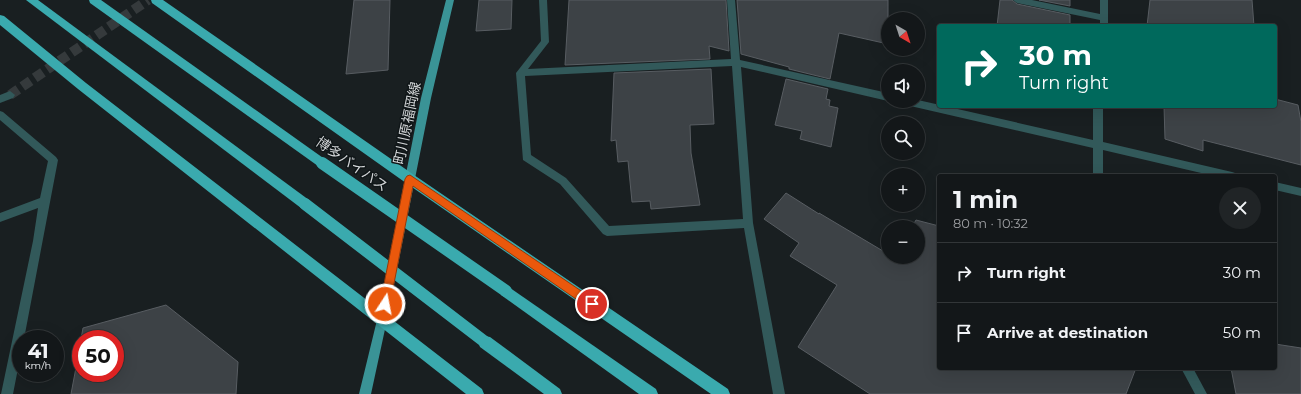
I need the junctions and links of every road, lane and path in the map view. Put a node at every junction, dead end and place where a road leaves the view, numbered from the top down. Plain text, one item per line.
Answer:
1 (31, 0) edge
2 (94, 0) edge
3 (156, 0) edge
4 (450, 0) edge
5 (543, 0) edge
6 (731, 0) edge
7 (1017, 0) edge
8 (1104, 0) edge
9 (0, 18) edge
10 (1104, 22) edge
11 (735, 62) junction
12 (520, 73) junction
13 (10, 95) tunnel mouth
14 (881, 95) edge
15 (0, 99) edge
16 (925, 105) edge
17 (937, 108) edge
18 (937, 108) edge
19 (1098, 108) edge
20 (0, 115) edge
21 (1097, 144) junction
22 (1098, 174) edge
23 (1224, 174) edge
24 (410, 179) junction
25 (1277, 186) edge
26 (1301, 192) edge
27 (44, 201) junction
28 (0, 218) edge
29 (748, 223) junction
30 (382, 320) junction
31 (1188, 370) edge
32 (7, 394) edge
33 (365, 394) edge
34 (477, 394) edge
35 (555, 394) edge
36 (650, 394) edge
37 (723, 394) edge
38 (779, 394) edge
39 (1201, 394) edge

1 - 35 highway, bridge
2 - 36 highway, 博多バイパス, bridge
3 - 24 highway
4 - 24 main road, 町川原福岡線
5 - 12 street
6 - 11 street
7 - 10 street
8 - 10 street
9 - 30 highway
11 - 12 street
11 - 14 street
11 - 29 street
12 - 29 street
13 - 15 street
16 - 17 street
18 - 21 street
19 - 21 street
20 - 27 street
21 - 22 street
21 - 23 street
24 - 30 main road, 町川原福岡線
24 - 37 highway
25 - 26 street
27 - 28 street
27 - 32 street
29 - 38 street
30 - 33 main road, 町川原福岡線
30 - 34 highway
31 - 39 street

